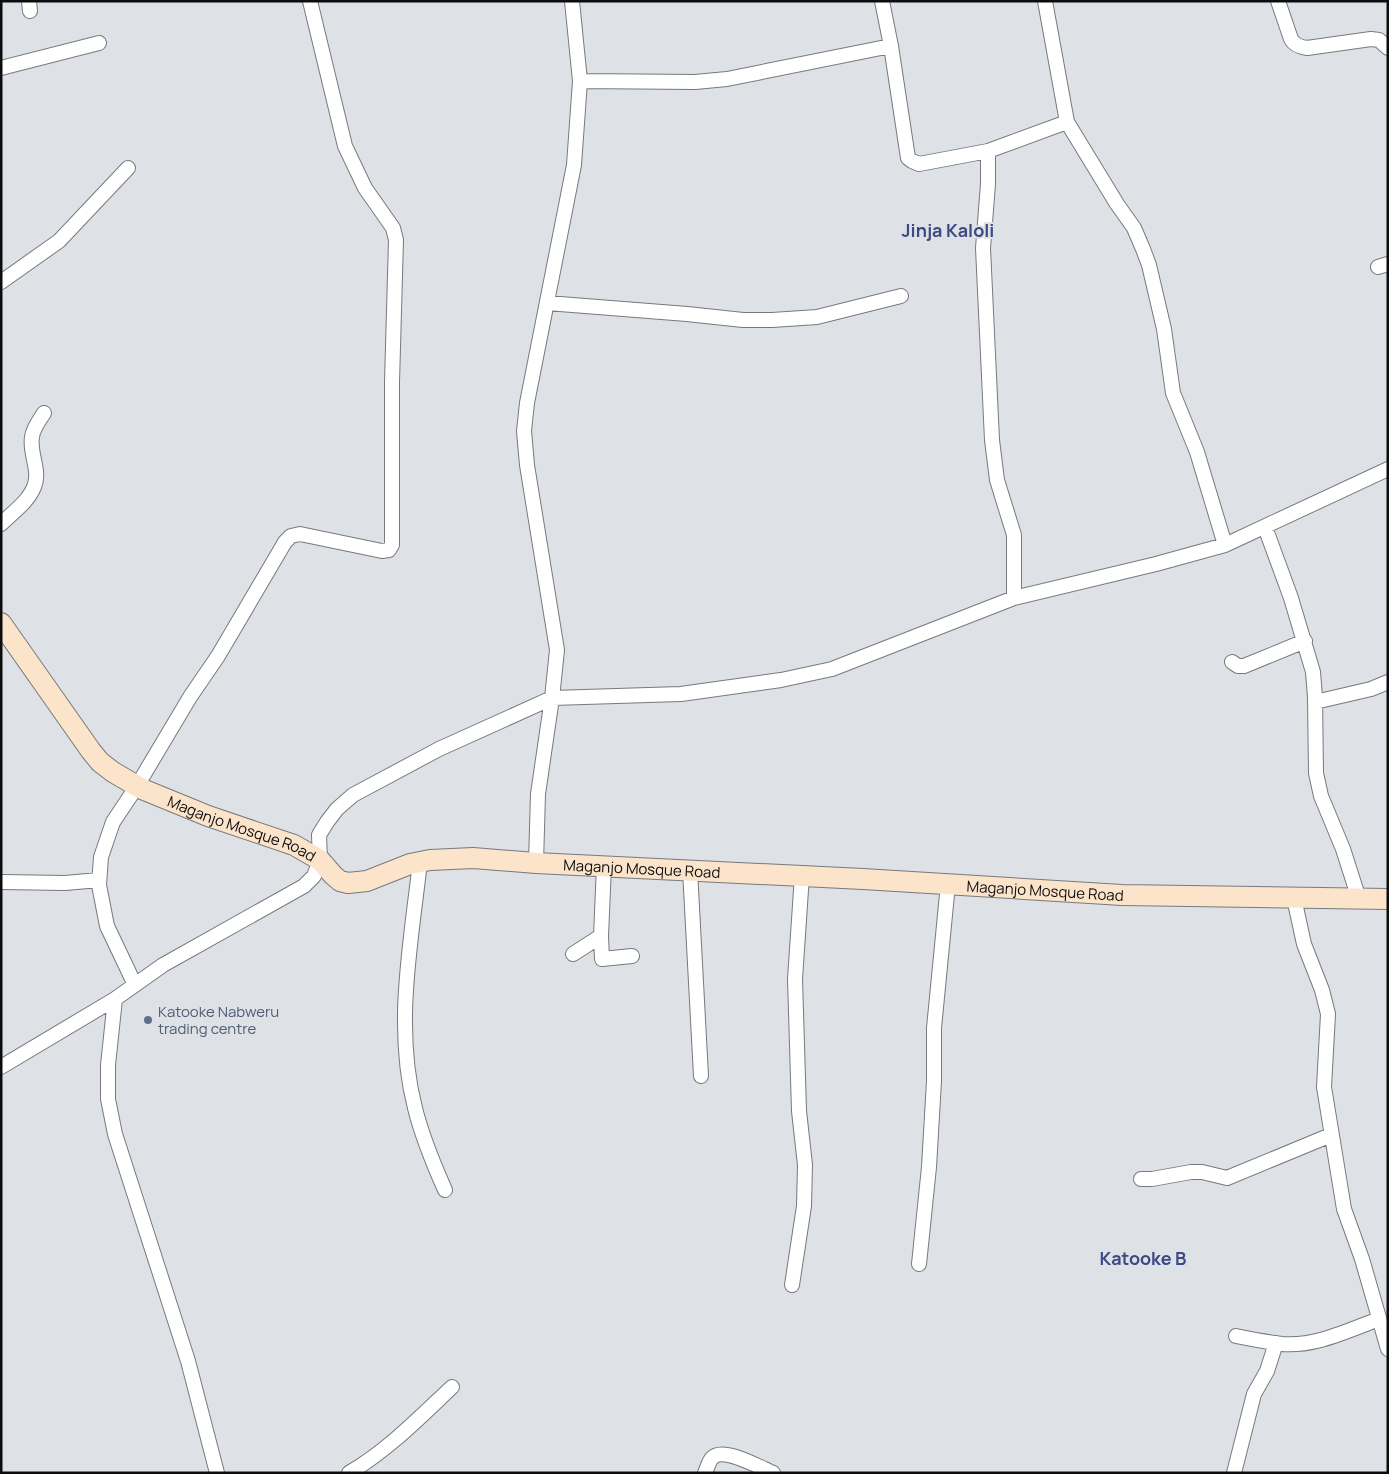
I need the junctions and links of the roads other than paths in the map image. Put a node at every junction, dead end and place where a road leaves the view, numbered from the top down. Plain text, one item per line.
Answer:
1 (310, 1) edge
2 (572, 1) edge
3 (882, 1) edge
4 (1045, 1) edge
5 (1278, 1) edge
6 (99, 43) dead end
7 (890, 46) junction
8 (1388, 48) edge
9 (1, 68) edge
10 (580, 81) junction
11 (1067, 122) junction
12 (988, 151) junction
13 (128, 168) dead end
14 (1, 282) edge
15 (902, 296) dead end
16 (546, 303) junction
17 (44, 414) dead end
18 (1388, 469) edge
19 (1, 524) edge
20 (1266, 527) junction
21 (1225, 545) junction
22 (1014, 598) junction
23 (1, 623) edge
24 (1304, 641) junction
25 (1232, 662) dead end
26 (1388, 682) edge
27 (552, 698) junction
28 (1315, 702) junction
29 (137, 786) junction
30 (320, 860) junction
31 (420, 862) junction
32 (536, 863) junction
33 (604, 866) junction
34 (690, 870) junction
35 (802, 875) junction
36 (99, 880) junction
37 (1, 882) edge
38 (948, 884) junction
39 (1294, 898) junction
40 (1359, 899) junction
41 (1388, 899) edge
42 (601, 936) junction
43 (573, 954) dead end
44 (632, 956) dead end
45 (134, 985) junction
46 (115, 999) junction
47 (1, 1067) edge
48 (701, 1076) dead end
49 (1331, 1136) junction
50 (1140, 1179) dead end
51 (445, 1190) dead end
52 (919, 1264) dead end
53 (792, 1286) dead end
54 (1379, 1320) junction
55 (1236, 1336) dead end
56 (1276, 1343) junction
57 (1388, 1349) edge
58 (452, 1387) dead end
59 (217, 1473) edge
60 (349, 1473) edge
61 (705, 1473) edge
62 (773, 1473) edge
63 (1234, 1473) edge

1 - 29 street
2 - 10 street
3 - 7 street
4 - 11 street
5 - 8 street
6 - 9 street
7 - 10 street
7 - 12 street
10 - 16 street
11 - 12 street
11 - 21 street
12 - 22 street
13 - 14 street
15 - 16 street
16 - 27 street
17 - 19 street
18 - 20 street
20 - 21 street
20 - 24 street
21 - 22 street
22 - 27 street
23 - 29 street, Maganjo Mosque Road
24 - 25 street
24 - 28 street
26 - 28 street
27 - 30 street
27 - 32 street
28 - 40 street
29 - 30 street, Maganjo Mosque Road
29 - 36 street
30 - 31 street, Maganjo Mosque Road
30 - 45 street
31 - 32 street, Maganjo Mosque Road
31 - 51 street
32 - 33 street, Maganjo Mosque Road
33 - 34 street, Maganjo Mosque Road
33 - 42 street
34 - 35 street, Maganjo Mosque Road
34 - 48 street
35 - 38 street, Maganjo Mosque Road
35 - 53 street
36 - 37 street
36 - 45 street
38 - 39 street, Maganjo Mosque Road
38 - 52 street
39 - 40 street, Maganjo Mosque Road
39 - 49 street
40 - 41 street, Maganjo Mosque Road
42 - 43 street
42 - 44 street
45 - 46 street
46 - 47 street
46 - 59 street
49 - 50 street
49 - 54 street
54 - 56 street
54 - 57 street
55 - 56 street
56 - 63 street
58 - 60 street
61 - 62 street

